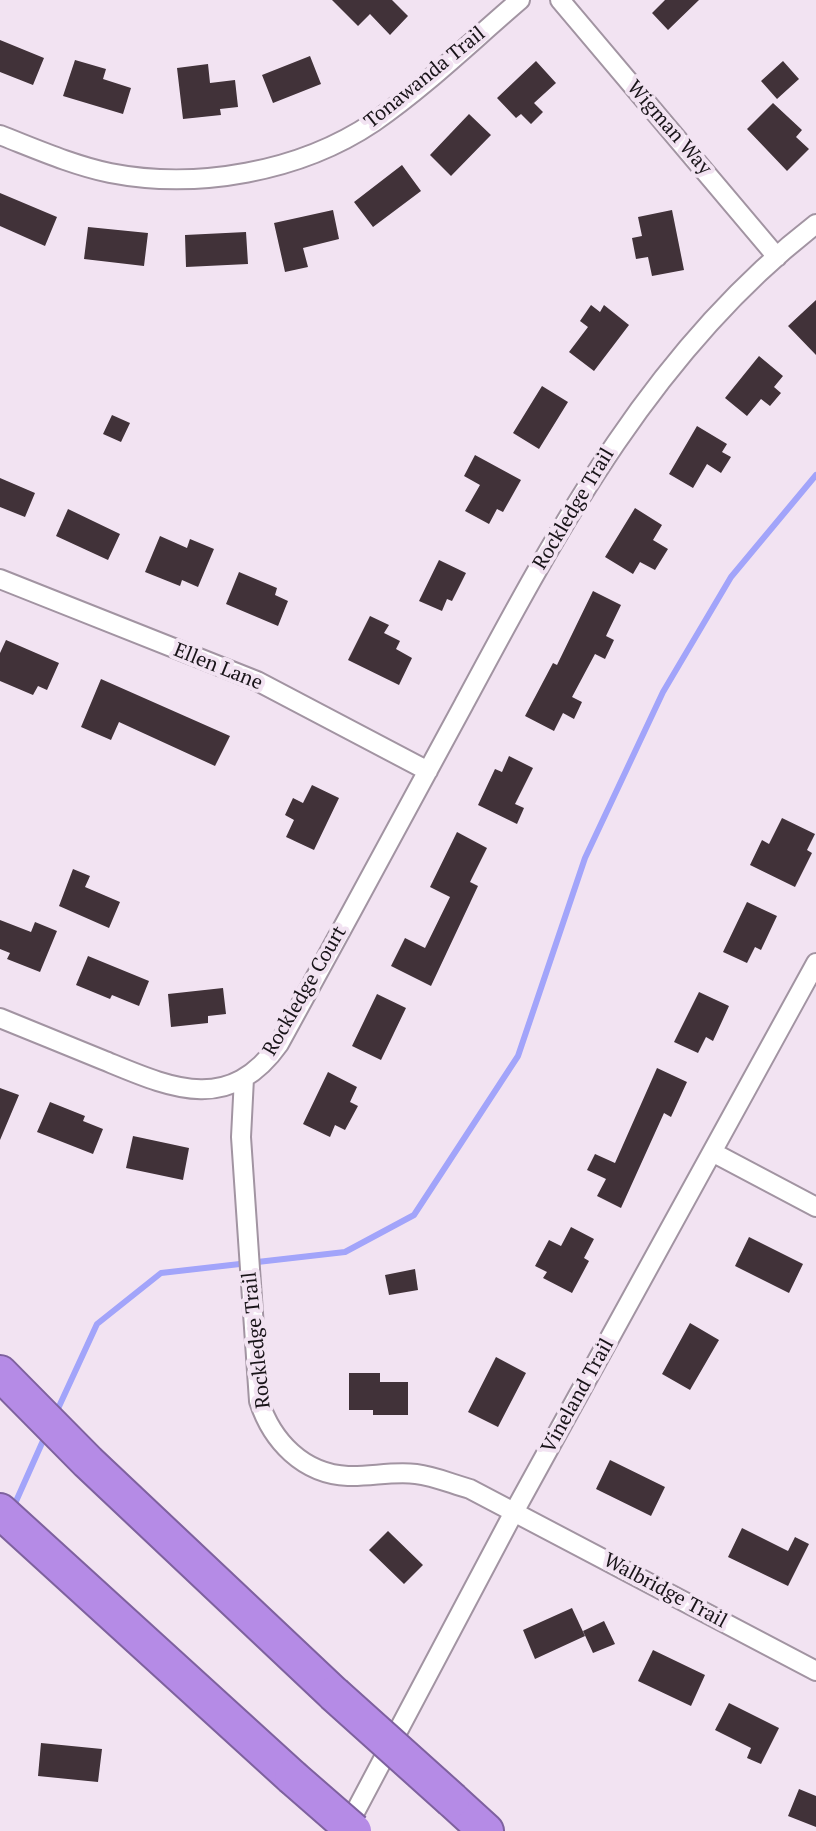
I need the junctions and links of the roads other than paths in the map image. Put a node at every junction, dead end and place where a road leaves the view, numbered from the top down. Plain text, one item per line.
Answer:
1 (520, 0) edge
2 (560, 0) edge
3 (0, 135) edge
4 (816, 224) edge
5 (777, 257) junction
6 (0, 579) edge
7 (428, 771) junction
8 (391, 838) joint
9 (816, 963) edge
10 (0, 1018) edge
11 (244, 1078) junction
12 (714, 1153) junction
13 (816, 1207) edge
14 (0, 1358) edge
15 (0, 1373) edge
16 (88, 1462) junction
17 (514, 1512) junction
18 (0, 1513) edge
19 (816, 1671) edge
20 (345, 1831) edge
21 (354, 1831) edge
22 (486, 1831) edge

1 - 3 street, Tonawanda Trail
2 - 5 street, Wigman Way
4 - 5 street, Rockledge Trail
5 - 7 street, Rockledge Trail
6 - 7 street, Ellen Lane
7 - 8 street, Rockledge Trail
8 - 11 street, Rockledge Court
9 - 12 street, Vineland Trail
10 - 11 street, Rockledge Court
11 - 17 street, Rockledge Trail
12 - 13 street
12 - 17 street, Vineland Trail
14 - 16 highway
15 - 16 highway
16 - 22 highway, bridge
17 - 19 street, Walbridge Trail
17 - 20 street, Vineland Trail
18 - 21 highway, bridge

